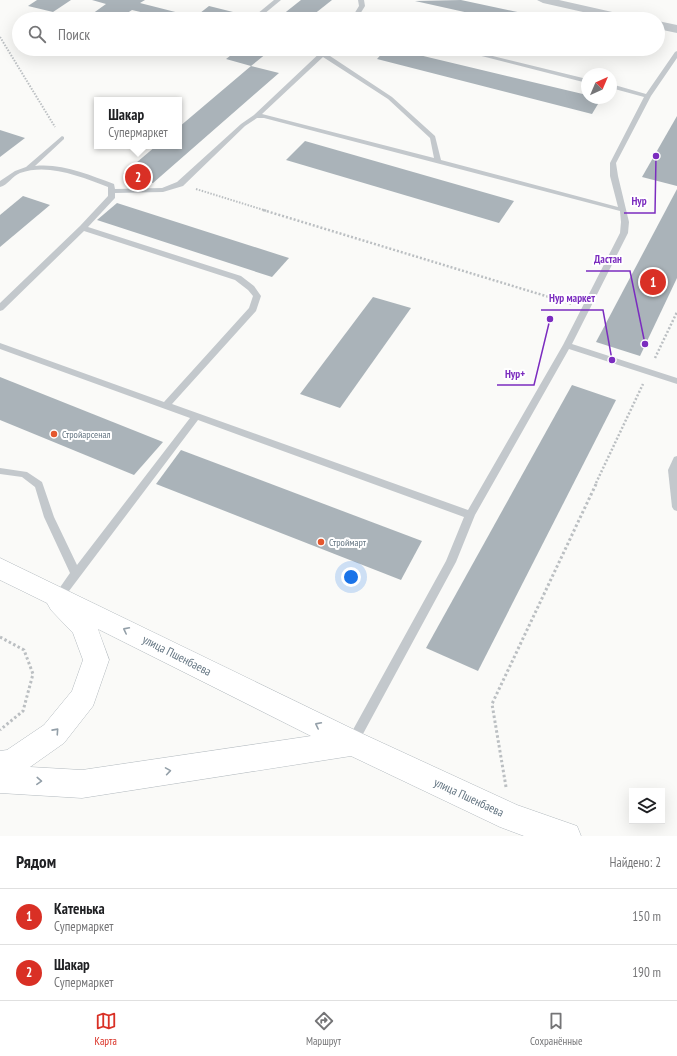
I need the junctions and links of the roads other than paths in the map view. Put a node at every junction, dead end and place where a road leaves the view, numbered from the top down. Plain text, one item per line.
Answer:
1 (278, 0) edge
2 (362, 0) edge
3 (543, 0) edge
4 (263, 12) edge
5 (358, 12) edge
6 (598, 12) edge
7 (665, 26) edge
8 (677, 29) edge
9 (677, 53) edge
10 (321, 56) edge
11 (333, 56) edge
12 (485, 56) edge
13 (581, 80) edge
14 (617, 88) edge
15 (648, 96) junction
16 (256, 116) junction
17 (62, 138) road end
18 (438, 162) junction
19 (28, 169) junction
20 (0, 185) edge
21 (111, 191) junction
22 (623, 210) junction
23 (83, 228) junction
24 (0, 308) edge
25 (567, 345) junction
26 (0, 346) edge
27 (677, 380) edge
28 (166, 405) junction
29 (196, 416) junction
30 (677, 459) edge
31 (0, 471) edge
32 (677, 507) edge
33 (470, 515) junction
34 (0, 568) edge
35 (76, 574) junction
36 (52, 593) junction
37 (353, 743) junction
38 (0, 764) edge
39 (0, 779) edge
40 (566, 836) edge

1 - 4 lane
2 - 5 lane
3 - 6 street
7 - 8 street
9 - 15 lane
10 - 16 lane
11 - 18 lane
12 - 13 lane
14 - 15 lane
15 - 22 lane
16 - 18 lane
16 - 21 lane
17 - 19 lane
18 - 22 lane
19 - 20 lane
19 - 21 lane
21 - 23 lane
22 - 25 lane
23 - 24 lane
23 - 28 lane
25 - 27 lane
25 - 33 lane
26 - 28 lane
28 - 29 lane
29 - 33 lane
29 - 35 lane
30 - 32 lane
31 - 35 lane
33 - 37 lane
34 - 36 main road, улица Пшенбаева
35 - 36 lane
37 -> 36 main road, улица Пшенбаева
38 -> 36 main road
39 -> 37 main road
37 - 40 main road, улица Пшенбаева

